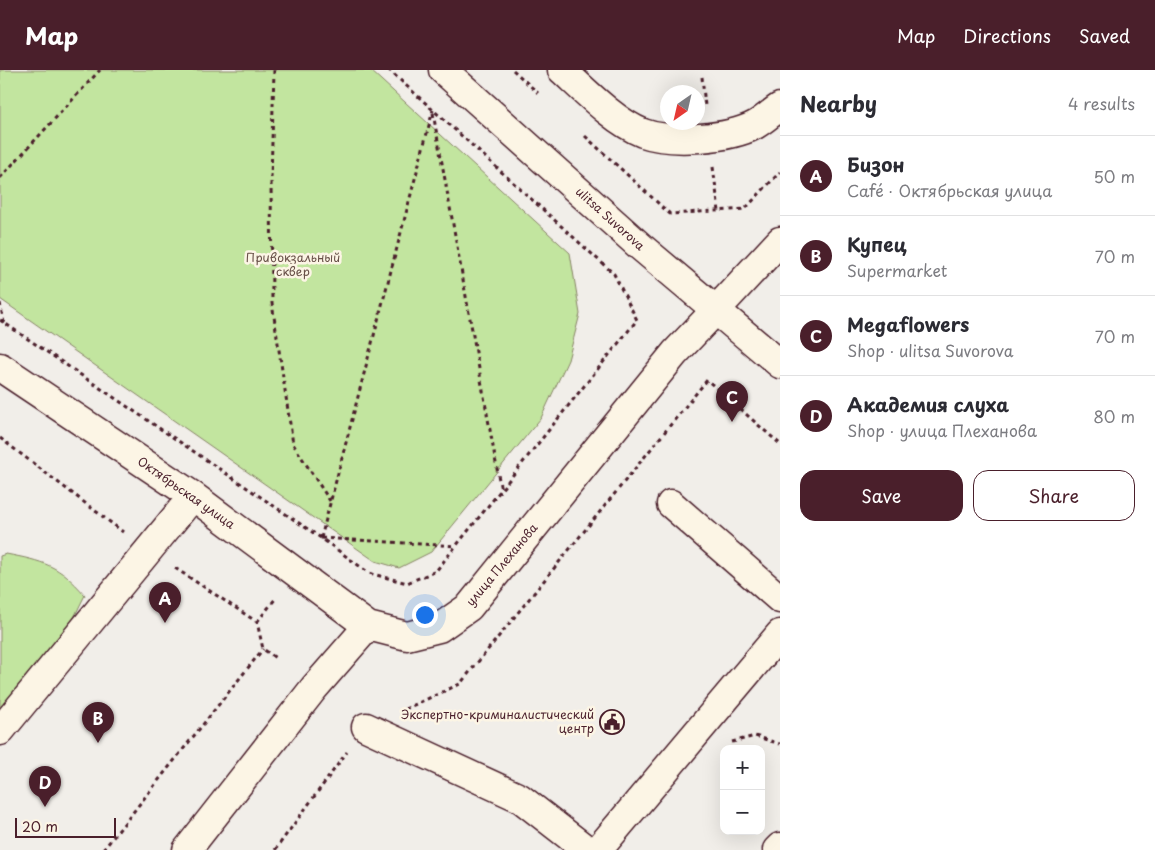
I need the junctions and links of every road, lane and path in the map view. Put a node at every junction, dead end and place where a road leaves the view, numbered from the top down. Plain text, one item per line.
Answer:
1 (100, 70) edge
2 (274, 70) edge
3 (389, 70) edge
4 (443, 70) edge
5 (562, 70) edge
6 (780, 106) edge
7 (433, 110) junction
8 (780, 172) edge
9 (0, 178) edge
10 (745, 209) dead end
11 (780, 241) edge
12 (0, 304) edge
13 (715, 311) junction
14 (0, 320) edge
15 (5, 324) junction
16 (780, 364) edge
17 (0, 367) edge
18 (707, 380) dead end
19 (780, 444) edge
20 (502, 491) junction
21 (194, 496) junction
22 (330, 501) junction
23 (671, 504) dead end
24 (321, 538) junction
25 (456, 546) junction
26 (277, 597) dead end
27 (780, 598) edge
28 (257, 622) dead end
29 (368, 626) junction
30 (780, 634) edge
31 (277, 660) dead end
32 (366, 727) dead end
33 (0, 731) edge
34 (214, 816) junction
35 (780, 847) edge
36 (103, 850) edge
37 (187, 850) edge
38 (208, 850) edge
39 (587, 850) edge
40 (598, 850) edge
41 (777, 850) edge

1 - 9 path
2 - 22 path
3 - 7 path
4 - 13 street, ulitsa Suvorova
5 - 6 street
7 - 20 path
7 - 20 path
7 - 22 path
8 - 10 path
11 - 13 street, улица Плеханова
12 - 15 path
13 - 16 street, ulitsa Suvorova
13 - 29 street, улица Плеханова
14 - 15 path
15 - 24 path
17 - 21 street, Октябрьская улица
18 - 19 path
20 - 25 path
21 - 29 street, Октябрьская улица
21 - 33 street
22 - 24 path
23 - 27 street
24 - 25 path
24 - 25 path
26 - 28 path
29 - 34 street
30 - 40 street
31 - 36 path
32 - 39 street
34 - 37 street
34 - 38 street
35 - 41 street

